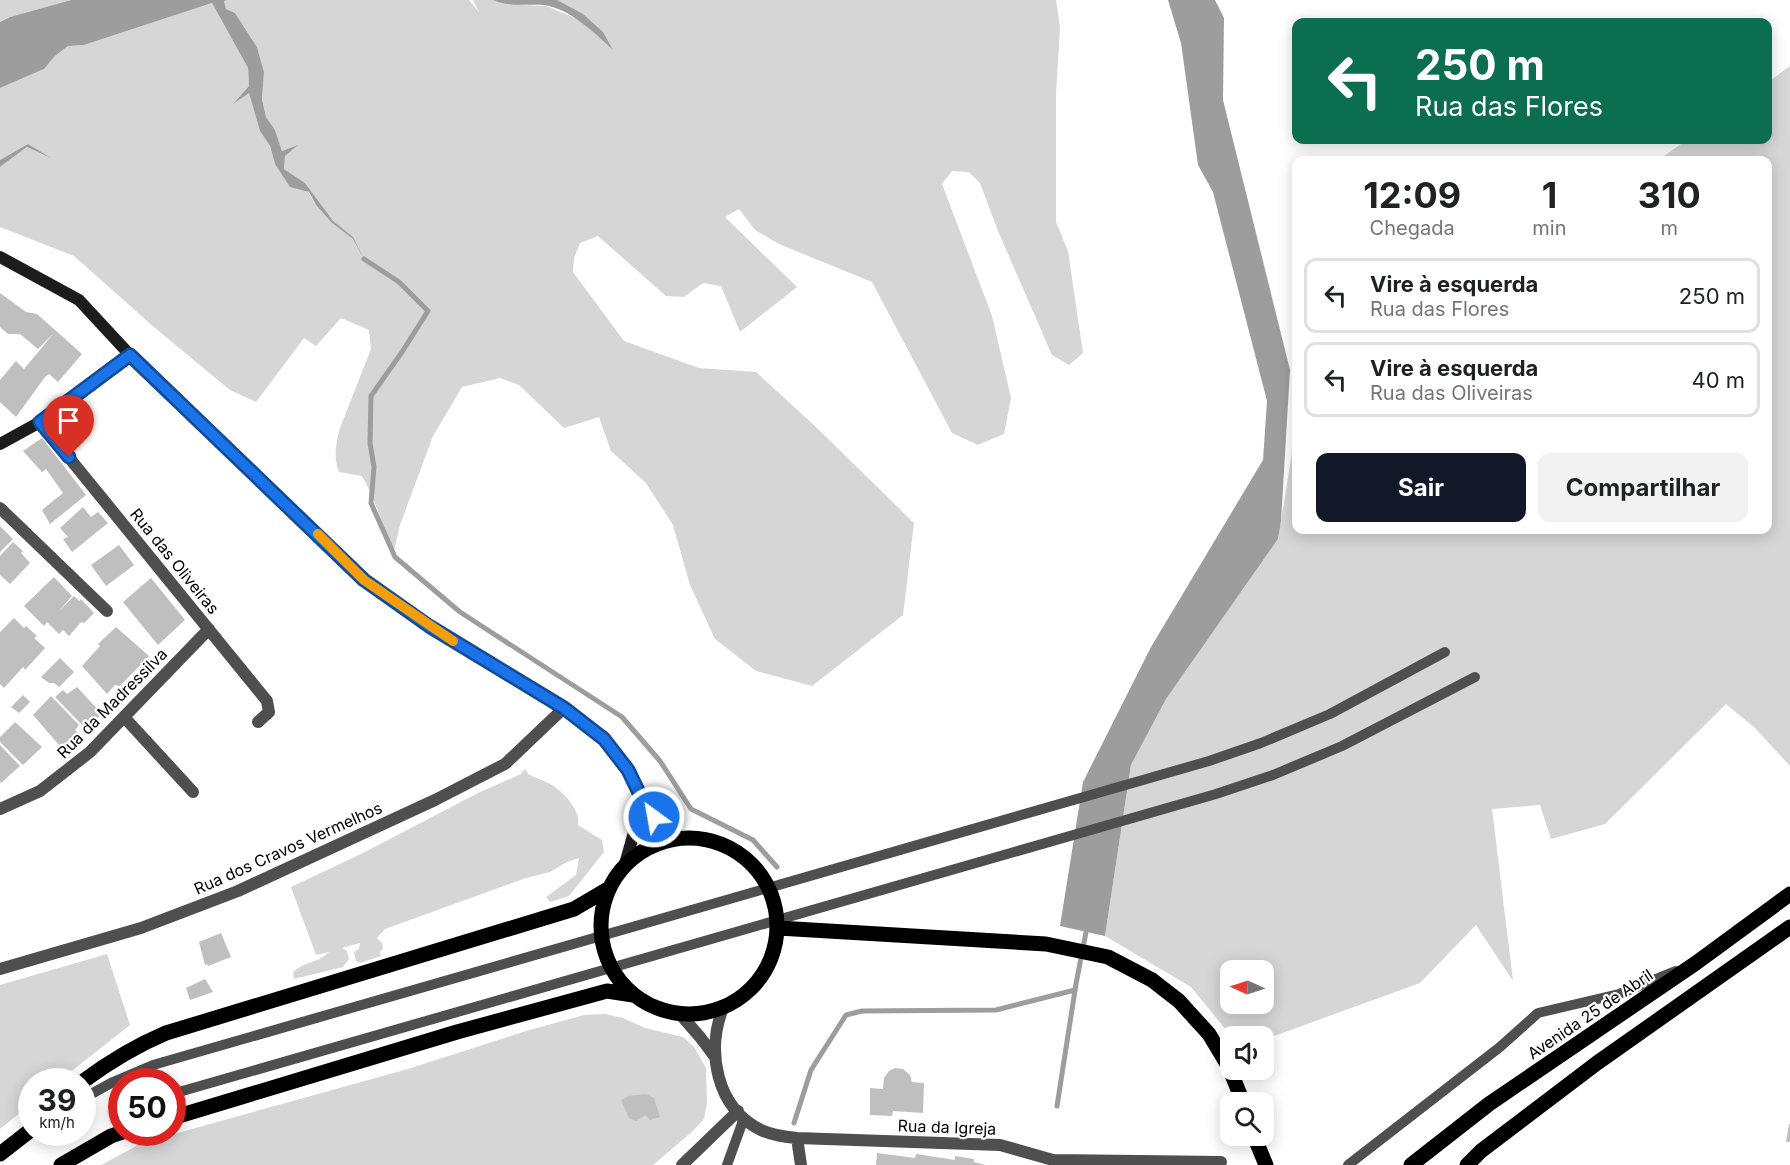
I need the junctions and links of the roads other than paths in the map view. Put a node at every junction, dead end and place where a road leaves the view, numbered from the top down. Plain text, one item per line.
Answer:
1 (0, 256) edge
2 (130, 355) junction
3 (40, 422) junction
4 (1, 443) edge
5 (0, 508) edge
6 (107, 611) dead end
7 (209, 629) junction
8 (1445, 652) dead end
9 (1475, 677) dead end
10 (564, 708) junction
11 (124, 717) junction
12 (258, 722) dead end
13 (193, 792) dead end
14 (643, 801) junction
15 (0, 809) edge
16 (680, 837) junction
17 (625, 864) junction
18 (608, 889) junction
19 (1790, 894) edge
20 (1790, 927) edge
21 (778, 928) junction
22 (1696, 963) junction
23 (0, 969) edge
24 (633, 995) junction
25 (723, 1008) junction
26 (680, 1014) junction
27 (1220, 1052) edge
28 (715, 1057) junction
29 (96, 1072) edge
30 (186, 1090) edge
31 (96, 1091) edge
32 (186, 1114) edge
33 (741, 1114) junction
34 (108, 1138) edge
35 (797, 1138) junction
36 (18, 1140) edge
37 (1257, 1146) edge
38 (0, 1154) edge
39 (1030, 1159) edge
40 (1262, 1162) edge
41 (1225, 1163) edge
42 (61, 1165) edge
43 (682, 1165) edge
44 (727, 1165) edge
45 (801, 1165) edge
46 (1348, 1165) edge
47 (1412, 1165) edge
48 (1467, 1165) edge

1 - 2 main road
2 - 3 main road
2 - 10 main road
3 - 4 main road
3 - 7 street, Rua das Oliveiras
5 - 6 street
7 - 11 street, Rua da Madressilva
7 - 12 street, Rua das Oliveiras
8 - 31 lane
9 - 30 lane
10 - 14 main road
10 - 23 street, Rua dos Cravos Vermelhos
11 - 13 street
11 - 15 street, Rua da Madressilva
14 - 16 main road
14 - 17 main road
16 - 17 main road
16 - 21 main road
17 - 18 main road
18 - 24 main road
18 - 29 main road
19 - 22 main road, Avenida 25 de Abril
20 - 48 main road
21 - 25 main road
21 - 27 main road
22 - 46 lane
22 - 47 main road, Avenida 25 de Abril
24 - 26 main road
24 - 32 main road
25 - 26 main road
25 - 28 street, Rua da Igreja
26 - 28 street, Rua da Igreja
28 - 33 street, Rua da Igreja
33 - 35 street, Rua da Igreja
33 - 43 street
33 - 44 lane
34 - 42 main road
35 - 39 street, Rua da Igreja
35 - 45 street
36 - 38 main road
37 - 40 main road
39 - 41 street, Rua da Igreja

